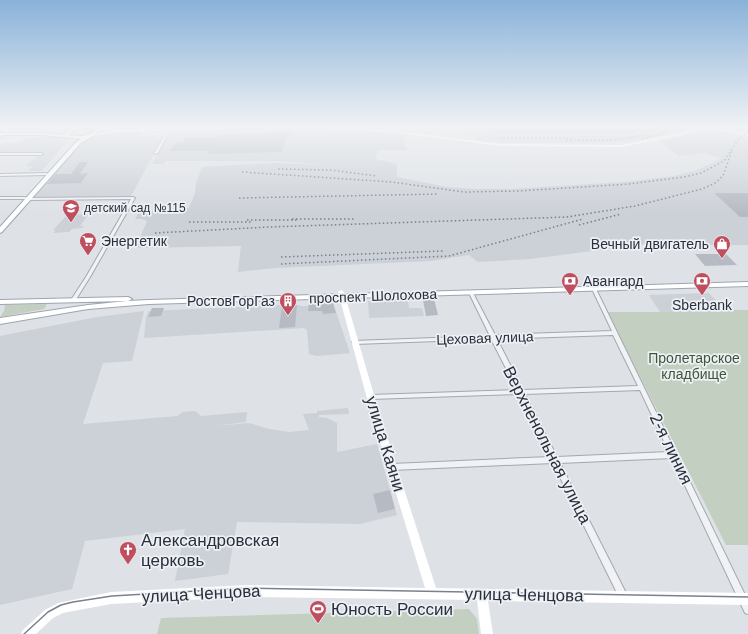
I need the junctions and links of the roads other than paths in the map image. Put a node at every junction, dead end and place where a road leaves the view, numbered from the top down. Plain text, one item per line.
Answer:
1 (63, 156) edge
2 (66, 156) edge
3 (46, 174) junction
4 (0, 175) edge
5 (0, 198) edge
6 (26, 199) junction
7 (0, 226) edge
8 (0, 231) edge
9 (748, 278) edge
10 (748, 284) edge
11 (594, 289) junction
12 (471, 293) junction
13 (342, 294) junction
14 (73, 300) junction
15 (0, 302) edge
16 (0, 321) edge
17 (615, 333) junction
18 (493, 338) junction
19 (355, 342) junction
20 (642, 388) junction
21 (520, 391) junction
22 (371, 397) junction
23 (674, 455) junction
24 (554, 459) junction
25 (392, 467) junction
26 (432, 594) junction
27 (482, 595) junction
28 (624, 597) junction
29 (745, 599) edge
30 (748, 610) edge
31 (27, 634) edge
32 (487, 634) edge

1 - 3 main road
2 - 6 main road
3 - 4 street
3 - 6 main road
5 - 6 street
6 - 7 main road
6 - 8 main road
6 - 14 street
9 - 13 main road, проспект Шолохова
10 - 11 main road, проспект Шолохова
11 - 12 main road, проспект Шолохова
11 - 17 street, 2-я линия
12 - 13 main road, проспект Шолохова
12 - 18 street, Верхненольная улица
13 - 14 main road, проспект Шолохова
13 - 16 main road, проспект Шолохова
13 - 19 main road, улица Каяни
14 - 15 main road, проспект Шолохова
17 - 18 street, Цеховая улица
17 - 20 street, 2-я линия
18 - 19 street, Цеховая улица
18 - 21 street, Верхненольная улица
19 - 22 main road, улица Каяни
20 - 21 street
20 - 23 street, 2-я линия
21 - 22 street
21 - 24 street, Верхненольная улица
22 - 25 main road, улица Каяни
23 - 24 street
23 - 29 street, 2-я линия
24 - 25 street
24 - 28 street, Верхненольная улица
25 - 26 main road, улица Каяни
26 - 27 main road, улица Ченцова
26 - 31 main road, улица Ченцова
27 - 28 main road, улица Ченцова
27 - 32 main road
28 - 29 main road, улица Ченцова
29 - 30 street, 2-я линия

